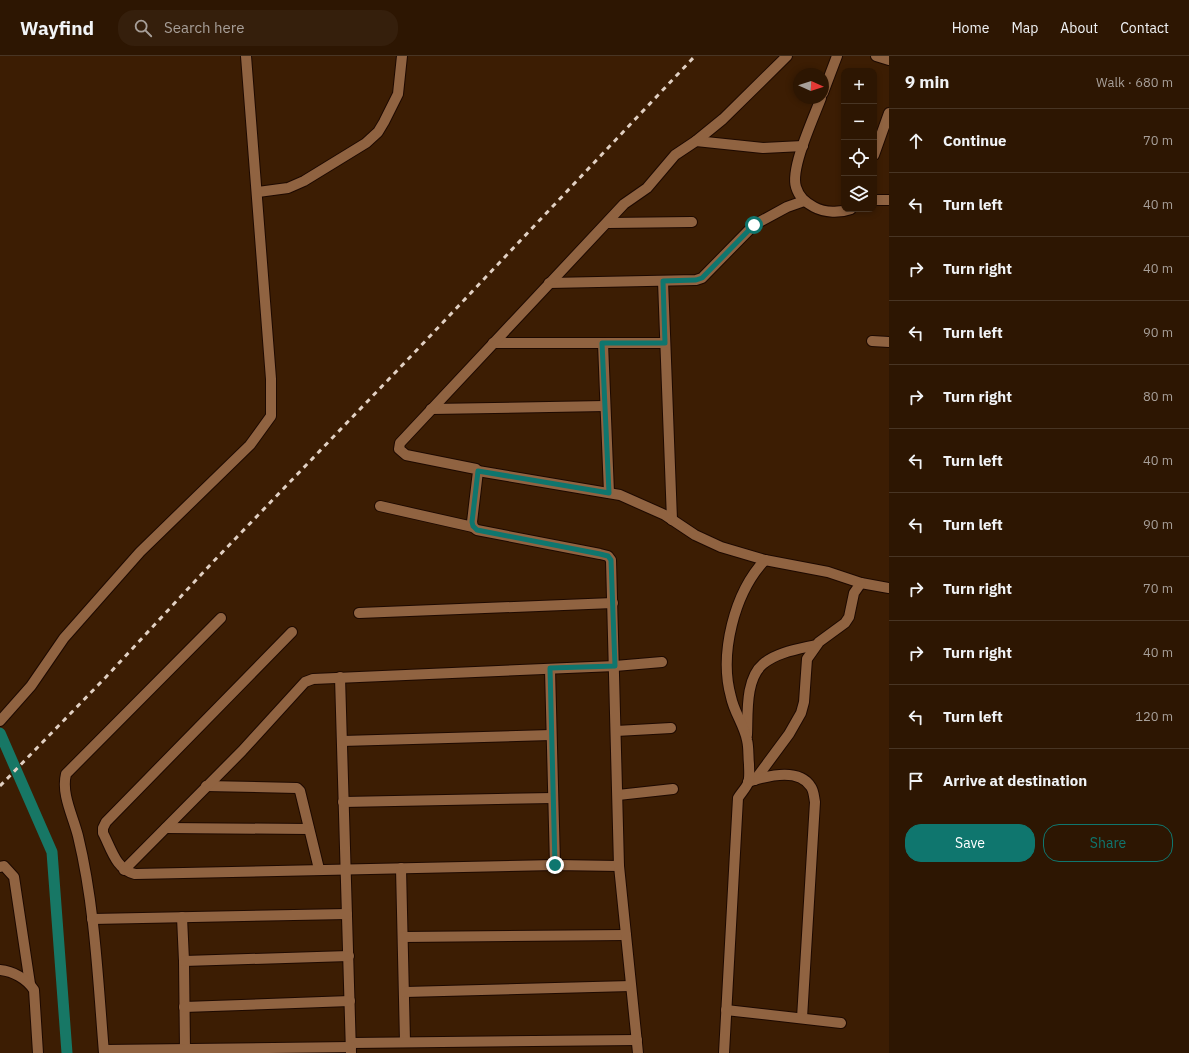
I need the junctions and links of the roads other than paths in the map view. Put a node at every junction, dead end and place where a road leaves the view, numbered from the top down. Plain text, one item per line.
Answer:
1 (246, 56) edge
2 (402, 56) edge
3 (787, 56) edge
4 (837, 56) edge
5 (876, 56) edge
6 (889, 60) edge
7 (829, 77) edge
8 (819, 104) edge
9 (889, 113) edge
10 (885, 137) edge
11 (696, 141) junction
12 (803, 146) junction
13 (877, 150) edge
14 (258, 192) junction
15 (877, 200) edge
16 (889, 200) edge
17 (804, 201) junction
18 (841, 211) edge
19 (692, 222) dead end
20 (608, 223) junction
21 (663, 281) junction
22 (549, 283) junction
23 (872, 341) dead end
24 (889, 342) edge
25 (493, 343) junction
26 (602, 343) junction
27 (665, 343) junction
28 (604, 406) junction
29 (431, 409) junction
30 (478, 471) junction
31 (609, 493) junction
32 (380, 506) dead end
33 (672, 520) junction
34 (473, 526) junction
35 (765, 560) junction
36 (861, 583) junction
37 (889, 588) edge
38 (614, 603) junction
39 (359, 613) dead end
40 (221, 618) dead end
41 (292, 632) dead end
42 (816, 644) junction
43 (662, 662) dead end
44 (615, 666) junction
45 (550, 668) junction
46 (340, 677) junction
47 (0, 721) edge
48 (671, 728) dead end
49 (616, 731) junction
50 (551, 735) junction
51 (747, 740) junction
52 (342, 741) junction
53 (752, 781) junction
54 (206, 786) junction
55 (673, 790) dead end
56 (618, 794) junction
57 (553, 798) junction
58 (344, 802) junction
59 (166, 828) junction
60 (309, 829) junction
61 (555, 865) junction
62 (620, 866) junction
63 (0, 867) edge
64 (401, 868) junction
65 (319, 869) junction
66 (346, 869) junction
67 (124, 870) junction
68 (347, 914) junction
69 (182, 917) junction
70 (92, 919) junction
71 (626, 935) junction
72 (403, 937) junction
73 (349, 956) junction
74 (184, 961) junction
75 (0, 970) edge
76 (30, 984) junction
77 (631, 986) junction
78 (405, 992) junction
79 (350, 1001) junction
80 (184, 1008) junction
81 (726, 1010) junction
82 (802, 1018) junction
83 (841, 1023) dead end
84 (637, 1040) junction
85 (405, 1042) junction
86 (351, 1048) edge
87 (185, 1050) junction
88 (298, 1050) edge
89 (104, 1052) edge
90 (38, 1053) edge
91 (638, 1053) edge
92 (724, 1053) edge

1 - 14 street
2 - 14 street
3 - 11 street
4 - 7 street
5 - 6 street
8 - 12 street
9 - 10 street
10 - 13 street
11 - 12 street
11 - 20 street
12 - 17 street
14 - 47 street
15 - 16 street
17 - 18 street
17 - 21 street
19 - 20 street
20 - 22 street
21 - 22 street
21 - 27 street
22 - 25 street
23 - 24 street
25 - 26 street
25 - 29 street
26 - 27 street
26 - 28 street
27 - 33 street
28 - 29 street
28 - 31 street
29 - 30 street
30 - 31 street
30 - 34 street
31 - 33 street
32 - 34 street
33 - 35 street
34 - 38 street
35 - 36 street
35 - 51 street
36 - 37 street
36 - 42 street
38 - 39 street
38 - 44 street
40 - 70 street
41 - 67 street
42 - 51 street
42 - 53 street
43 - 44 street
44 - 45 street
44 - 49 street
45 - 46 street
45 - 50 street
46 - 52 street
46 - 54 street
48 - 49 street
49 - 56 street
50 - 52 street
50 - 57 street
51 - 53 street
52 - 58 street
53 - 81 street
53 - 82 street
54 - 59 street
54 - 60 street
55 - 56 street
56 - 62 street
57 - 58 street
57 - 61 street
58 - 66 street
59 - 60 street
59 - 67 street
60 - 65 street
61 - 62 street
61 - 64 street
62 - 71 street
63 - 76 street
64 - 66 street
64 - 72 street
65 - 66 street
65 - 67 street
66 - 68 street
68 - 69 street
68 - 73 street
69 - 70 street
69 - 74 street
70 - 89 street
71 - 72 street
71 - 77 street
72 - 78 street
73 - 74 street
73 - 79 street
74 - 80 street
75 - 76 street
76 - 90 street
77 - 78 street
77 - 84 street
78 - 85 street
79 - 80 street
79 - 86 street
80 - 87 street
81 - 82 street
81 - 92 street
82 - 83 street
84 - 85 street
84 - 91 street
85 - 86 street
86 - 88 street
87 - 88 street
87 - 89 street

